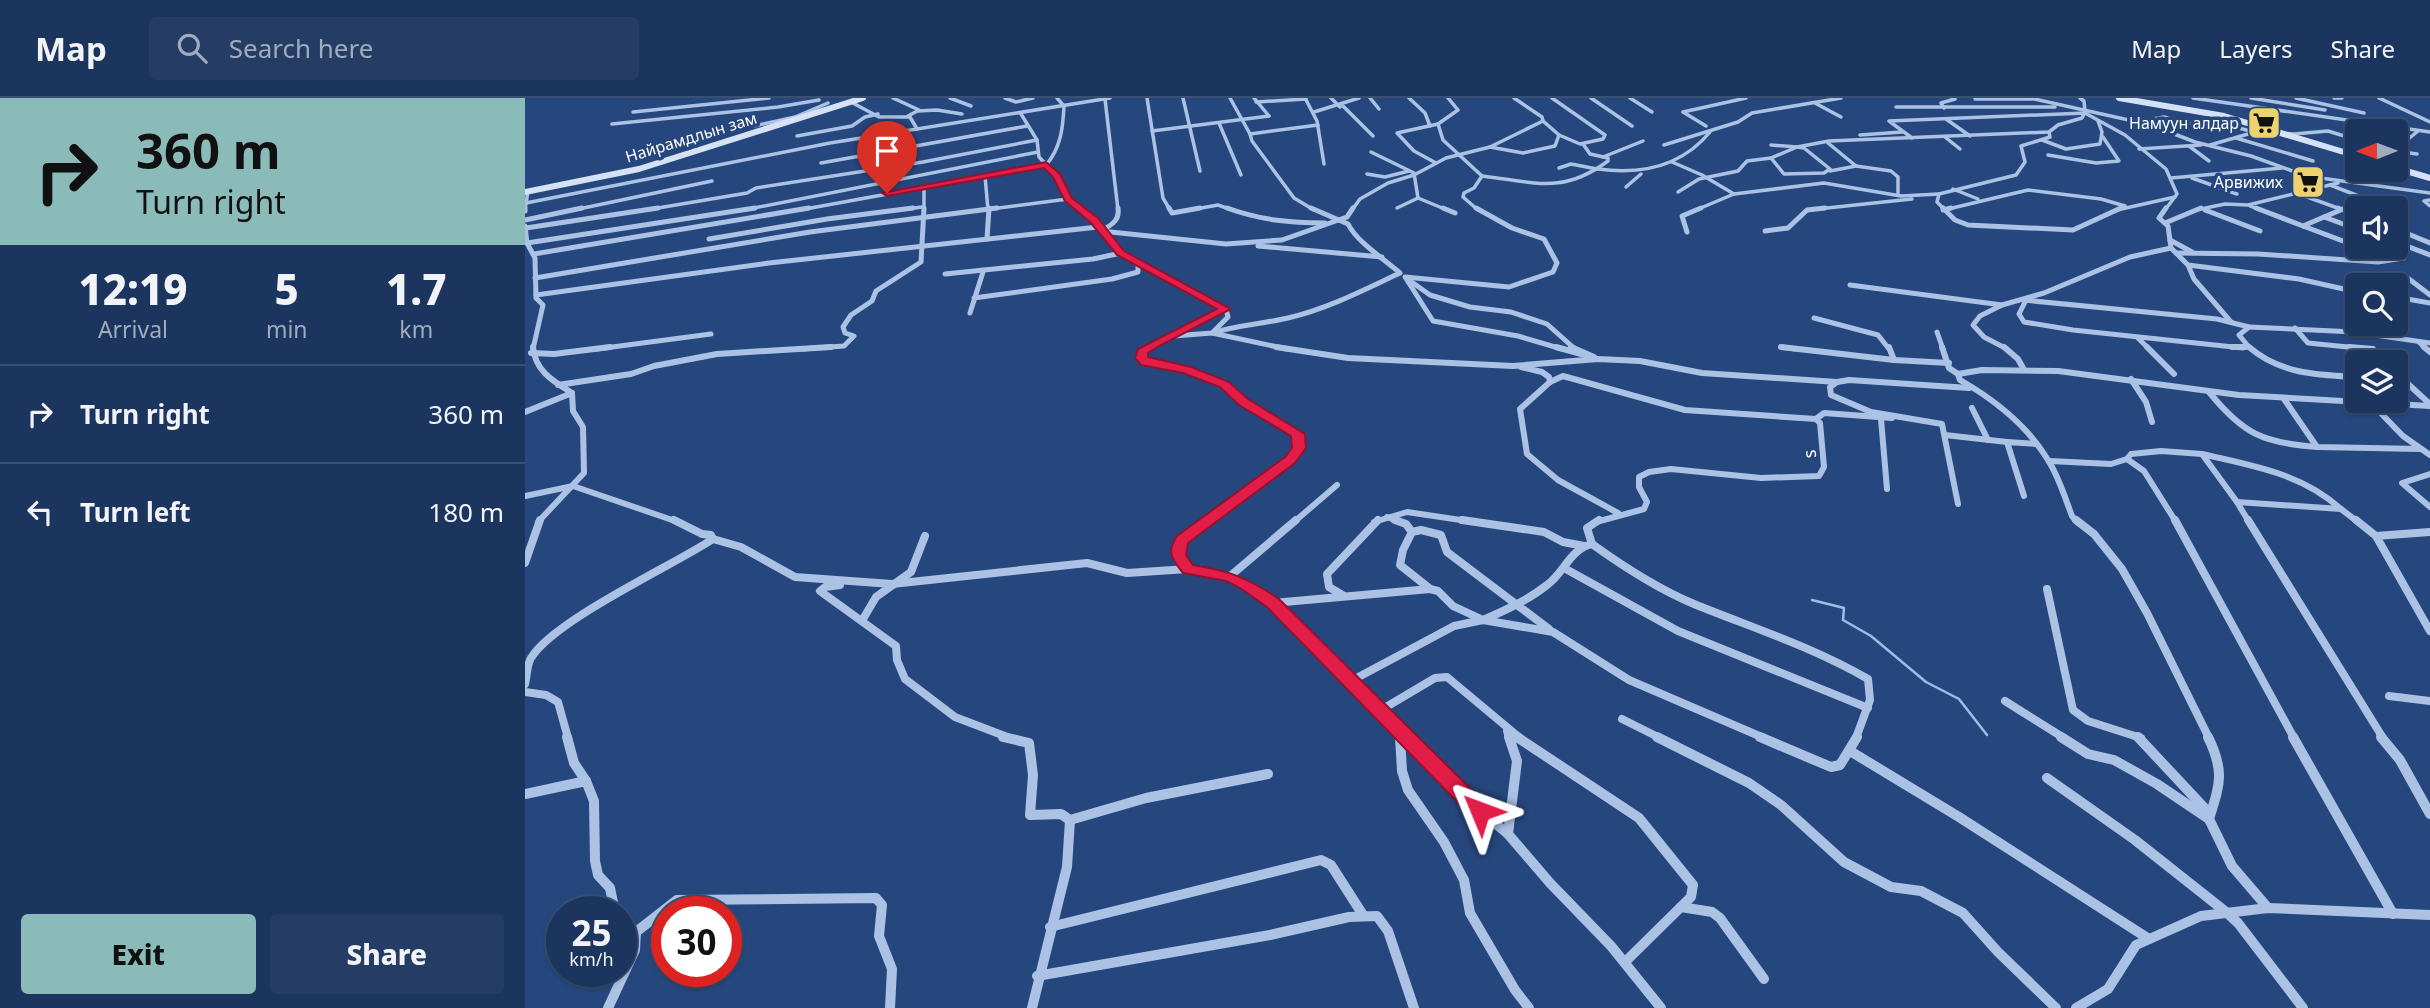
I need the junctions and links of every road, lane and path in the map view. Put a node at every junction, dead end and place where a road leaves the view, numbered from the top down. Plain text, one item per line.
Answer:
1 (769, 98) edge
2 (812, 98) edge
3 (863, 98) edge
4 (893, 98) edge
5 (950, 98) edge
6 (1005, 98) edge
7 (1033, 98) edge
8 (1057, 98) edge
9 (1147, 98) edge
10 (1183, 98) edge
11 (1230, 98) edge
12 (1305, 98) edge
13 (1331, 98) edge
14 (1359, 98) edge
15 (1370, 98) edge
16 (1409, 98) edge
17 (1448, 98) edge
18 (1514, 98) edge
19 (1552, 98) edge
20 (1591, 98) edge
21 (1630, 98) edge
22 (1746, 98) edge
23 (1841, 98) edge
24 (1952, 98) edge
25 (2031, 98) edge
26 (2080, 98) edge
27 (2119, 98) edge
28 (2193, 98) edge
29 (2251, 98) edge
30 (2296, 98) edge
31 (2334, 98) edge
32 (2342, 98) edge
33 (2379, 98) edge
34 (2387, 98) edge
35 (1108, 99) edge
36 (1975, 99) edge
37 (819, 100) edge
38 (1255, 100) edge
39 (827, 101) edge
40 (851, 102) junction
41 (1814, 103) junction
42 (971, 106) dead end
43 (1064, 106) junction
44 (1341, 106) junction
45 (2073, 106) junction
46 (836, 107) junction
47 (1896, 107) dead end
48 (1936, 108) junction
49 (1944, 108) junction
50 (1379, 109) dead end
51 (2325, 110) dead end
52 (2415, 110) dead end
53 (918, 111) junction
54 (633, 112) dead end
55 (1314, 112) junction
56 (1652, 112) dead end
57 (2085, 113) junction
58 (2364, 113) dead end
59 (878, 114) junction
60 (962, 114) dead end
61 (1021, 114) junction
62 (904, 116) junction
63 (1841, 117) dead end
64 (1947, 119) junction
65 (2205, 119) dead end
66 (1245, 120) junction
67 (1543, 121) junction
68 (2098, 121) junction
69 (2138, 122) junction
70 (2430, 122) edge
71 (1219, 123) junction
72 (612, 124) dead end
73 (1438, 124) junction
74 (1189, 125) junction
75 (1318, 125) junction
76 (754, 126) dead end
77 (1027, 126) junction
78 (1430, 126) junction
79 (1632, 126) dead end
80 (1706, 126) dead end
81 (2205, 127) dead end
82 (917, 129) junction
83 (902, 131) junction
84 (1152, 131) junction
85 (1711, 131) junction
86 (2419, 131) junction
87 (1902, 132) junction
88 (2049, 132) junction
89 (2255, 132) junction
90 (2430, 132) edge
91 (1250, 134) junction
92 (2287, 134) junction
93 (1559, 135) junction
94 (1860, 135) dead end
95 (797, 136) dead end
96 (1373, 136) dead end
97 (1971, 136) junction
98 (1945, 137) junction
99 (2103, 137) junction
100 (2345, 137) edge
101 (1912, 138) junction
102 (2235, 138) junction
103 (2040, 139) junction
104 (2408, 139) edge
105 (1037, 140) junction
106 (1643, 141) dead end
107 (1784, 141) dead end
108 (1828, 143) junction
109 (1583, 145) junction
110 (1664, 145) dead end
111 (1771, 145) dead end
112 (2207, 145) junction
113 (1790, 146) junction
114 (2189, 146) junction
115 (1490, 147) junction
116 (1799, 147) junction
117 (913, 148) junction
118 (1960, 149) dead end
119 (2139, 149) junction
120 (1038, 152) junction
121 (1371, 152) dead end
122 (2345, 152) edge
123 (2408, 152) edge
124 (2417, 153) dead end
125 (1458, 155) junction
126 (2048, 155) dead end
127 (1603, 157) junction
128 (1771, 158) junction
129 (2209, 161) dead end
130 (2313, 161) dead end
131 (1672, 162) junction
132 (821, 163) dead end
133 (1436, 163) junction
134 (1324, 164) dead end
135 (1046, 165) junction
136 (1856, 166) junction
137 (2285, 167) junction
138 (1559, 168) dead end
139 (1597, 169) junction
140 (1409, 170) junction
141 (1652, 170) junction
142 (1830, 170) junction
143 (1201, 171) dead end
144 (1367, 174) dead end
145 (1414, 175) junction
146 (2425, 175) edge
147 (985, 176) junction
148 (1241, 176) dead end
149 (1482, 176) junction
150 (1707, 177) junction
151 (2171, 177) junction
152 (2189, 177) junction
153 (712, 181) dead end
154 (2342, 182) junction
155 (2349, 183) junction
156 (2330, 185) junction
157 (924, 186) junction
158 (1626, 187) dead end
159 (1953, 189) junction
160 (527, 191) edge
161 (1678, 192) dead end
162 (1898, 193) junction
163 (2430, 193) edge
164 (1734, 194) junction
165 (1939, 194) junction
166 (2178, 194) junction
167 (2237, 194) dead end
168 (2298, 194) junction
169 (2359, 196) edge
170 (1923, 197) junction
171 (1418, 198) junction
172 (1068, 199) junction
173 (1982, 200) junction
174 (2430, 200) edge
175 (526, 203) edge
176 (2248, 205) junction
177 (2126, 206) junction
178 (2430, 206) edge
179 (922, 207) junction
180 (1397, 208) dead end
181 (2203, 209) junction
182 (2343, 209) joint
183 (988, 210) junction
184 (1943, 210) junction
185 (525, 211) edge
186 (1455, 213) dead end
187 (924, 218) junction
188 (2324, 218) junction
189 (1341, 219) junction
190 (525, 220) edge
191 (1333, 223) junction
192 (2165, 223) junction
193 (2345, 225) edge
194 (2303, 226) junction
195 (525, 227) edge
196 (1099, 229) junction
197 (2260, 231) dead end
198 (1687, 232) dead end
199 (1765, 232) dead end
200 (2408, 234) edge
201 (709, 239) dead end
202 (987, 239) junction
203 (2170, 240) junction
204 (527, 243) junction
205 (2430, 243) edge
206 (1226, 244) junction
207 (921, 247) junction
208 (2408, 247) edge
209 (2174, 251) junction
210 (534, 253) junction
211 (1121, 253) junction
212 (2193, 253) junction
213 (525, 254) edge
214 (2430, 255) edge
215 (1383, 257) junction
216 (2402, 259) edge
217 (2398, 261) junction
218 (1138, 263) junction
219 (2188, 265) junction
220 (983, 272) junction
221 (946, 274) dead end
222 (1402, 275) junction
223 (535, 278) junction
224 (2409, 279) dead end
225 (1850, 285) dead end
226 (2345, 289) edge
227 (536, 295) junction
228 (2430, 295) edge
229 (974, 299) junction
230 (2408, 299) edge
231 (2023, 300) junction
232 (2430, 303) edge
233 (2002, 305) junction
234 (1226, 309) junction
235 (970, 313) dead end
236 (1814, 318) dead end
237 (2232, 323) junction
238 (2249, 327) junction
239 (2295, 328) junction
240 (1937, 332) dead end
241 (1212, 333) junction
242 (711, 334) dead end
243 (1169, 337) junction
244 (2137, 337) junction
245 (2419, 342) junction
246 (2430, 343) edge
247 (2248, 346) junction
248 (1781, 347) dead end
249 (2373, 350) edge
250 (2430, 352) edge
251 (531, 353) junction
252 (1586, 355) junction
253 (1598, 359) junction
254 (1893, 360) junction
255 (1949, 363) junction
256 (1513, 366) junction
257 (2023, 368) junction
258 (1958, 374) junction
259 (2174, 374) dead end
260 (2345, 376) edge
261 (2131, 379) junction
262 (1550, 382) junction
263 (1837, 382) junction
264 (558, 385) junction
265 (1973, 388) junction
266 (2408, 388) edge
267 (2209, 392) junction
268 (572, 393) junction
269 (2284, 399) junction
270 (2345, 402) edge
271 (2408, 405) edge
272 (2430, 405) edge
273 (1972, 408) dead end
274 (525, 412) edge
275 (2381, 413) edge
276 (1892, 418) junction
277 (1816, 419) junction
278 (1881, 419) junction
279 (2152, 422) dead end
280 (1945, 435) junction
281 (1988, 440) junction
282 (2007, 442) junction
283 (2036, 444) junction
284 (2317, 447) junction
285 (2421, 449) junction
286 (2202, 454) junction
287 (2430, 455) edge
288 (2127, 459) junction
289 (2049, 461) junction
290 (2430, 474) edge
291 (1337, 485) dead end
292 (573, 486) junction
293 (1887, 489) dead end
294 (525, 496) edge
295 (2024, 496) dead end
296 (2237, 502) junction
297 (1958, 503) dead end
298 (2430, 507) edge
299 (2341, 509) junction
300 (1618, 513) junction
301 (1383, 516) junction
302 (1412, 532) junction
303 (2430, 532) edge
304 (925, 536) dead end
305 (2376, 536) junction
306 (713, 539) junction
307 (1588, 545) junction
308 (525, 563) edge
309 (1564, 568) junction
310 (1188, 569) junction
311 (1229, 577) junction
312 (858, 583) junction
313 (892, 584) junction
314 (1430, 589) junction
315 (2047, 589) dead end
316 (1344, 596) junction
317 (1273, 603) junction
318 (1515, 606) junction
319 (863, 619) junction
320 (1482, 620) junction
321 (2430, 631) edge
322 (1553, 632) junction
323 (1351, 681) junction
324 (525, 684) edge
325 (525, 692) edge
326 (2389, 696) dead end
327 (2005, 701) dead end
328 (2430, 701) edge
329 (1868, 708) junction
330 (1381, 710) junction
331 (1622, 719) dead end
332 (1399, 729) junction
333 (1507, 730) junction
334 (1850, 751) junction
335 (1268, 774) dead end
336 (2047, 778) dead end
337 (586, 781) junction
338 (525, 793) edge
339 (2430, 814) edge
340 (2210, 816) junction
341 (1070, 820) junction
342 (1508, 834) junction
343 (612, 896) edge
344 (1681, 907) junction
345 (2268, 908) junction
346 (2226, 912) junction
347 (2393, 914) junction
348 (1363, 915) junction
349 (2430, 915) edge
350 (1050, 927) junction
351 (637, 931) edge
352 (2150, 939) junction
353 (1625, 962) junction
354 (1037, 976) junction
355 (1764, 979) dead end
356 (618, 987) edge
357 (608, 1008) edge
358 (890, 1008) edge
359 (1032, 1008) edge
360 (1414, 1008) edge
361 (1529, 1008) edge
362 (1661, 1008) edge
363 (2056, 1008) edge
364 (2076, 1008) edge
365 (2304, 1008) edge

1 - 54 street
2 - 37 street
3 - 40 main road, Найрамдлын зам
4 - 53 street
5 - 42 street
6 - 7 street
8 - 43 street
9 - 84 street
10 - 74 street
11 - 66 street
12 - 38 street
12 - 55 street
13 - 44 street
14 - 44 street
15 - 50 street
16 - 78 street
17 - 73 street
18 - 67 street
19 - 109 street
20 - 79 street
21 - 56 street
22 - 80 street
23 - 41 street
24 - 49 street
25 - 36 street
25 - 45 street
26 - 57 street
27 - 92 main road
28 - 86 street
29 - 51 street
30 - 58 street
31 - 32 street
33 - 70 street
34 - 52 street
35 - 43 street
35 - 196 street
37 - 39 street
37 - 72 street
38 - 66 street
39 - 46 street
39 - 76 street
40 - 46 main road, Найрамдлын зам
40 - 59 street
41 - 63 street
41 - 85 street
43 - 61 street
43 - 135 street
44 - 55 street
44 - 96 street
45 - 49 street
45 - 57 street
46 - 160 main road, Найрамдлын зам
47 - 48 street
48 - 49 street
48 - 64 street
53 - 60 street
53 - 62 street
55 - 75 street
57 - 64 street
57 - 68 street
57 - 69 street
57 - 88 street
59 - 62 street
59 - 95 street
61 - 77 street
61 - 82 street
62 - 82 street
64 - 87 street
64 - 97 street
65 - 89 street
66 - 71 street
66 - 91 street
67 - 93 street
67 - 115 street
68 - 99 street
68 - 119 street
69 - 81 street
69 - 112 street
71 - 74 street
71 - 148 street
73 - 78 street
73 - 125 street
74 - 84 street
74 - 143 street
75 - 91 street
75 - 134 street
77 - 105 street
77 - 117 street
78 - 133 street
82 - 83 street
83 - 117 street
83 - 175 street
84 - 191 street
85 - 110 street
85 - 131 street
86 - 90 street
86 - 104 street
87 - 94 street
87 - 101 street
88 - 97 street
88 - 103 street
89 - 92 street
89 - 102 street
91 - 189 street
92 - 100 street
92 - 122 main road
93 - 109 street
93 - 115 street
97 - 98 street
98 - 101 street
98 - 118 street
99 - 103 street
99 - 126 street
101 - 108 street
102 - 112 street
102 - 130 street
103 - 159 street
105 - 120 street
105 - 195 street
106 - 127 street
107 - 113 street
108 - 116 street
108 - 136 street
109 - 127 street
111 - 113 street
112 - 114 street
112 - 137 street
113 - 116 street
114 - 119 street
114 - 129 street
115 - 125 street
116 - 128 street
116 - 142 street
117 - 132 street
119 - 151 street
120 - 135 street
120 - 204 street
121 - 140 street
123 - 124 street
125 - 133 street
125 - 149 street
127 - 139 street
128 - 142 street
128 - 150 street
131 - 141 street
131 - 150 street
133 - 145 street
135 - 147 street
135 - 172 street
136 - 142 street
136 - 162 street
137 - 152 street
137 - 154 street
138 - 139 street
139 - 141 street
139 - 149 street
140 - 144 street
140 - 145 street
141 - 158 street
145 - 171 street
145 - 189 street
146 - 155 street
147 - 157 street
147 - 183 street
149 - 222 street
150 - 161 street
150 - 164 street
151 - 152 street
151 - 166 street
152 - 167 street
153 - 190 street
154 - 155 street
154 - 156 street
155 - 163 street
156 - 168 street
156 - 169 street
157 - 179 street
157 - 210 street
159 - 165 street
159 - 173 street
160 - 175 street
162 - 164 street
162 - 170 street
164 - 198 street
165 - 170 street
165 - 184 street
166 - 177 street
166 - 192 street
168 - 176 street
168 - 182 street
170 - 199 street
171 - 180 street
171 - 186 street
172 - 183 street
172 - 196 street
173 - 177 street
173 - 184 street
174 - 178 street
175 - 185 street
176 - 181 street
176 - 194 street
177 - 184 street
179 - 187 street
179 - 201 street
181 - 192 street
181 - 197 street
182 - 188 street
183 - 187 street
183 - 202 street
187 - 207 street
187 - 223 street
188 - 193 street
188 - 194 street
189 - 191 street
189 - 215 street
191 - 206 street
192 - 203 street
194 - 217 street
195 - 204 street
196 - 202 street
196 - 206 street
196 - 211 street
200 - 205 street
202 - 207 street
203 - 209 street
203 - 212 street
204 - 210 street
206 - 215 street
207 - 227 street
207 - 264 street
208 - 214 street
209 - 212 street
209 - 219 street
209 - 231 street
210 - 213 street
210 - 223 street
211 - 218 street
211 - 220 street
212 - 217 street
215 - 222 street
216 - 217 street
218 - 229 street
218 - 234 street
219 - 226 street
219 - 237 street
220 - 221 street
220 - 229 street
222 - 241 street
222 - 252 street
222 - 252 street
223 - 227 street
224 - 228 street
225 - 233 street
227 - 251 street
229 - 235 street
230 - 232 street
231 - 233 street
231 - 237 street
231 - 244 street
233 - 257 street
234 - 241 street
234 - 243 street
236 - 254 street
237 - 238 street
238 - 239 street
238 - 247 street
239 - 245 street
239 - 249 street
240 - 255 street
241 - 243 street
241 - 256 street
242 - 251 street
243 - 310 street
244 - 247 street
244 - 259 street
245 - 246 street
245 - 250 street
247 - 260 street
248 - 254 street
251 - 264 street
252 - 253 street
253 - 256 street
253 - 263 street
254 - 255 street
255 - 258 street
256 - 262 street
257 - 258 street
257 - 261 street
258 - 265 street
261 - 267 street
261 - 279 street
262 - 277 street
262 - 300 street
263 - 265 street
263 - 276 street
264 - 268 street
265 - 283 street
266 - 272 street
267 - 269 street
267 - 284 street
268 - 274 street
268 - 292 street
269 - 270 street
269 - 284 street
271 - 272 street
273 - 281 street
275 - 285 street
276 - 278 street
276 - 280 street
277 - 278 street
277 - 300 street, s
278 - 293 street
280 - 281 street
280 - 297 street
281 - 282 street
282 - 283 street
282 - 295 street
283 - 289 street
284 - 285 street
285 - 287 street
286 - 288 street
286 - 296 street
286 - 299 street
288 - 289 street
288 - 347 street
289 - 340 street
290 - 298 street
291 - 311 street
292 - 294 street
292 - 306 street
292 - 308 street
296 - 299 street
296 - 339 street
299 - 305 street
300 - 307 street
301 - 302 street
301 - 307 street
301 - 316 street
302 - 314 street
302 - 318 street
303 - 305 street
304 - 313 street
305 - 321 street
306 - 312 street
306 - 324 street
307 - 309 street
307 - 329 street
309 - 318 street
309 - 329 street
310 - 311 street
310 - 313 street
311 - 317 street
312 - 313 street
312 - 319 street
313 - 319 street
314 - 316 street
314 - 320 street
315 - 340 street
316 - 317 street
317 - 323 street
318 - 320 street
318 - 322 street
319 - 341 street
320 - 322 street
320 - 323 street
322 - 334 street
323 - 330 street
325 - 337 street
326 - 328 street
327 - 340 street
329 - 334 street
330 - 332 street
330 - 333 street
331 - 363 street
332 - 342 street
332 - 361 street
333 - 342 street
333 - 344 street
334 - 352 street
335 - 341 street
336 - 346 street
337 - 338 street
337 - 343 street
340 - 345 street
341 - 350 street
342 - 353 street
344 - 353 street
344 - 355 street
345 - 346 street
345 - 347 street
346 - 352 street
346 - 365 street
347 - 349 street
348 - 350 street
348 - 354 street
348 - 360 street
350 - 354 street
351 - 358 street
352 - 364 street
353 - 362 street
354 - 359 street
356 - 357 street

